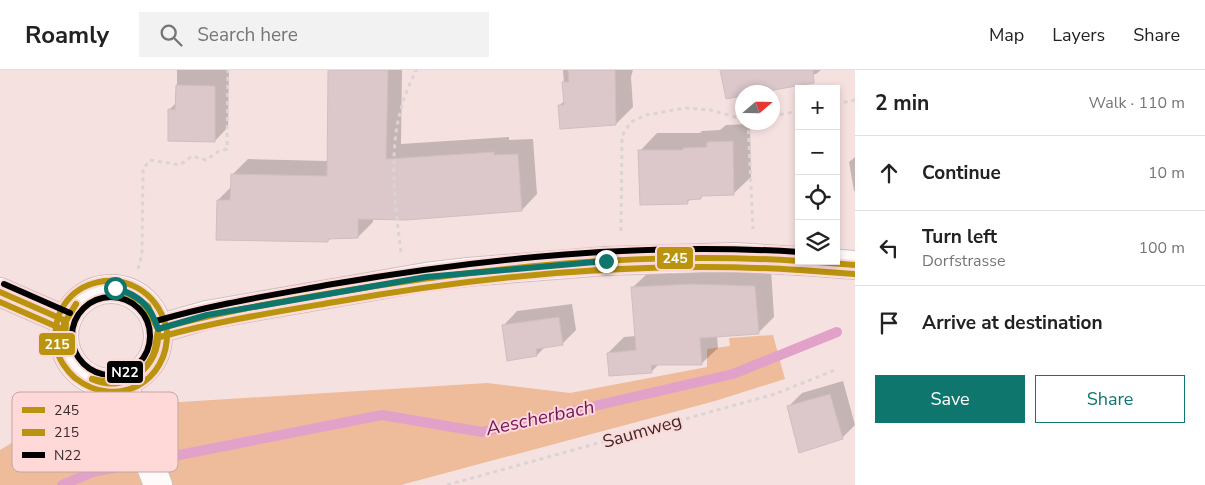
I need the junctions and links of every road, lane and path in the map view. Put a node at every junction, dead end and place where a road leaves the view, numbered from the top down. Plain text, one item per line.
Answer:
1 (228, 70) edge
2 (414, 70) edge
3 (855, 100) edge
4 (840, 103) edge
5 (795, 112) edge
6 (780, 115) edge
7 (735, 117) edge
8 (748, 130) edge
9 (754, 234) dead end
10 (621, 235) dead end
11 (401, 252) dead end
12 (795, 261) edge
13 (840, 264) edge
14 (855, 265) edge
15 (138, 269) dead end
16 (0, 292) edge
17 (66, 320) junction
18 (158, 329) junction
19 (835, 370) dead end
20 (124, 382) junction
21 (127, 392) edge
22 (447, 485) edge

1 - 15 path
2 - 11 path
3 - 4 path
5 - 6 path
7 - 10 path
8 - 9 path
12 - 18 street
13 - 14 street
16 - 17 street
17 - 18 street
17 - 20 street
18 - 20 street
19 - 22 path, Saumweg
20 - 21 street

